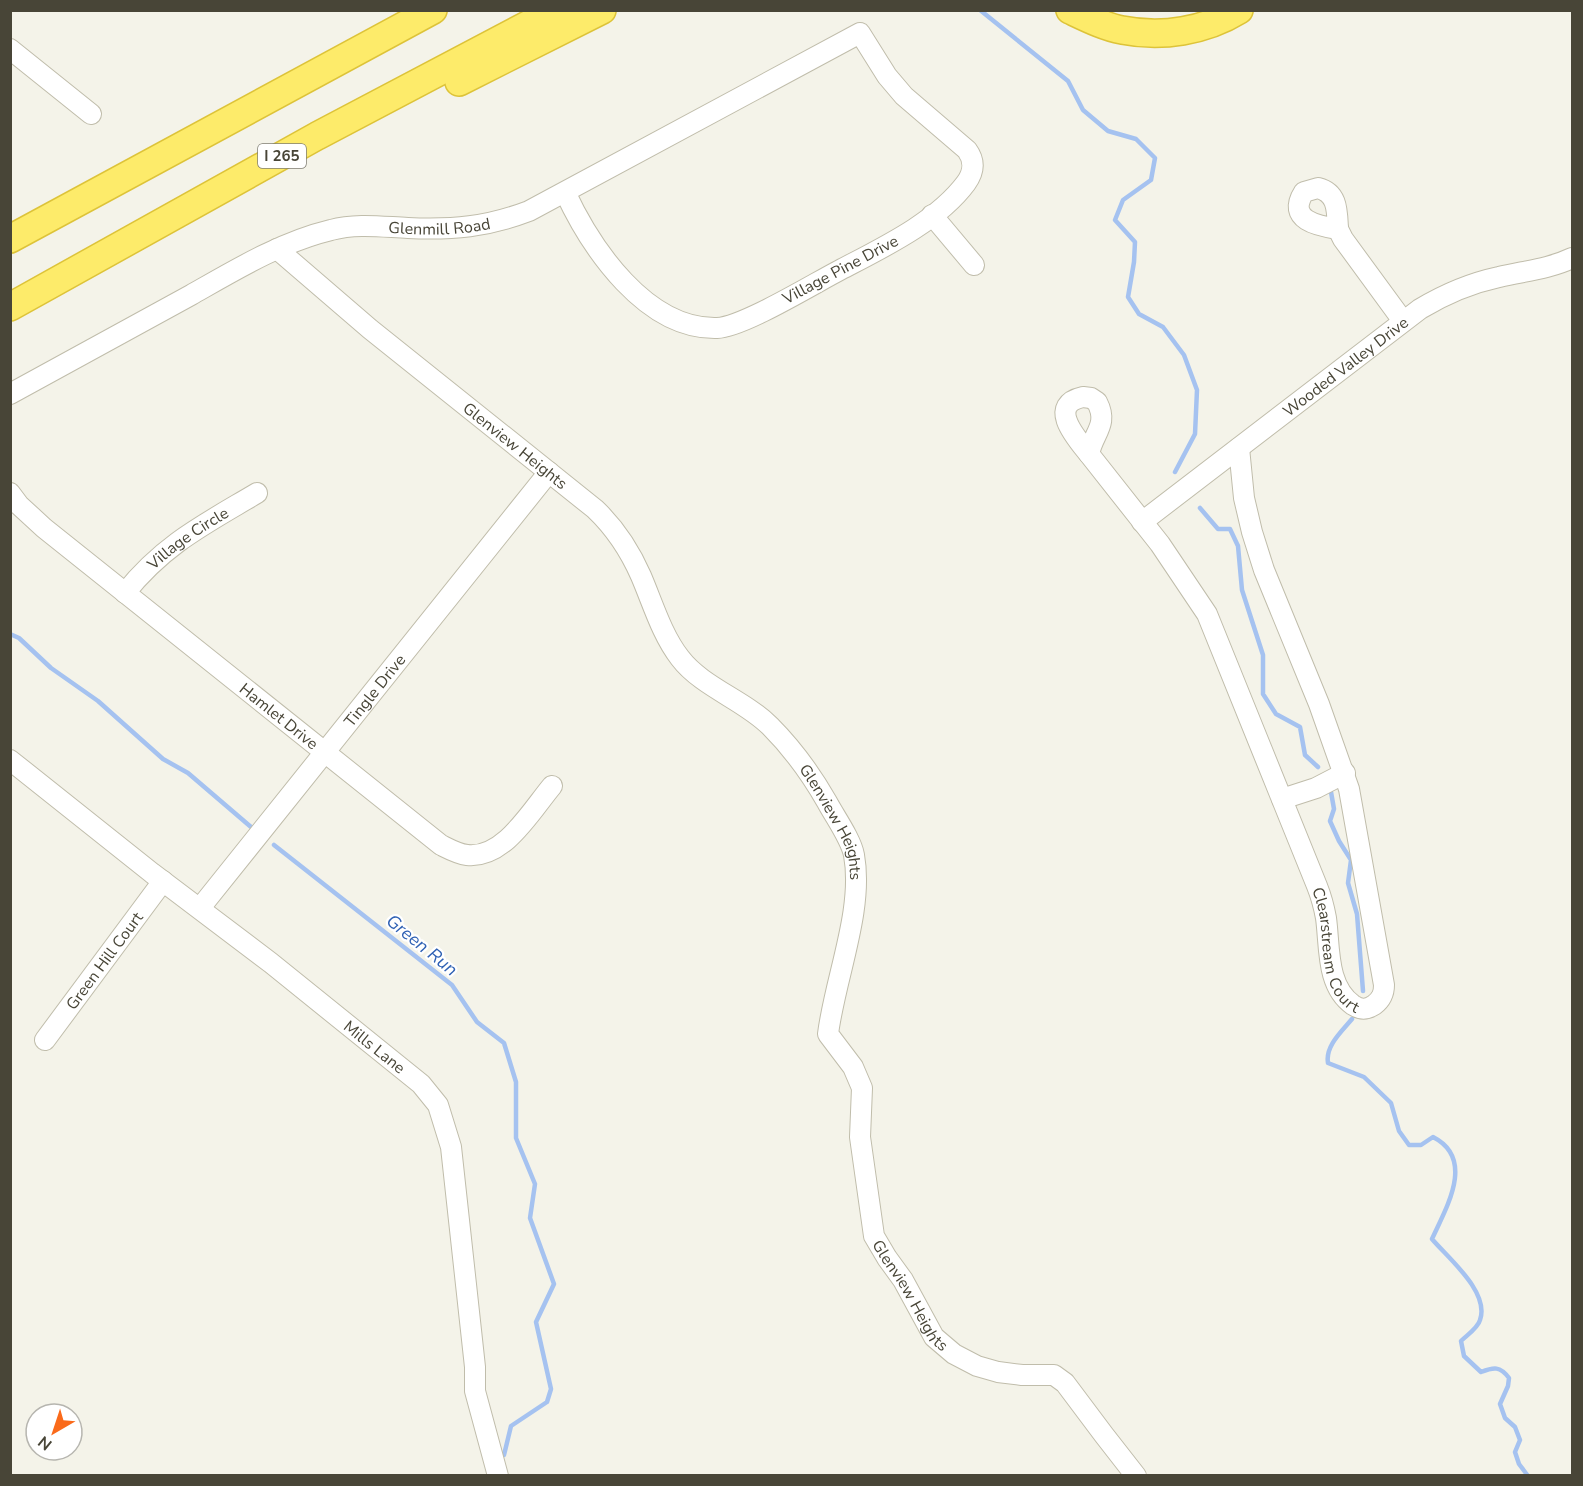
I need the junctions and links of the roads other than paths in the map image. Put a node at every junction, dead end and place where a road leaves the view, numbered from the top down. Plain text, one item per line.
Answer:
1 (433, 10) edge
2 (556, 10) edge
3 (602, 10) edge
4 (1070, 10) edge
5 (1115, 10) edge
6 (1193, 10) edge
7 (1239, 10) edge
8 (860, 33) joint
9 (10, 48) edge
10 (91, 114) dead end
11 (566, 192) junction
12 (207, 197) junction
13 (932, 214) junction
14 (1338, 229) dead end
15 (10, 239) edge
16 (277, 249) junction
17 (1572, 258) edge
18 (974, 265) dead end
19 (10, 307) edge
20 (1403, 321) junction
21 (10, 394) edge
22 (1239, 448) junction
23 (1089, 454) dead end
24 (549, 472) junction
25 (10, 493) edge
26 (257, 493) dead end
27 (1142, 522) junction
28 (125, 593) junction
29 (324, 753) junction
30 (10, 760) edge
31 (1345, 773) junction
32 (552, 786) dead end
33 (1282, 799) junction
34 (163, 880) junction
35 (200, 908) junction
36 (45, 1040) dead end
37 (498, 1476) edge
38 (1136, 1476) edge

1 - 15 highway
2 - 12 highway, I 265
3 - 12 highway
4 - 7 highway
5 - 6 highway
8 - 11 street, Glenmill Road
8 - 13 street, Village Pine Drive
9 - 10 street
11 - 13 street, Village Pine Drive
11 - 16 street, Glenmill Road
12 - 19 highway, I 265
13 - 18 street
14 - 20 street
16 - 21 street, Glenmill Road
16 - 24 street, Glenview Heights
17 - 20 street, Wooded Valley Drive
20 - 22 street, Wooded Valley Drive
22 - 27 street, Wooded Valley Drive
22 - 31 street, Clearstream Court
23 - 27 street, Clearstream Court
24 - 29 street, Tingle Drive
24 - 38 street, Glenview Heights
25 - 28 street, Hamlet Drive
26 - 28 street, Village Circle
27 - 33 street, Clearstream Court
28 - 29 street, Hamlet Drive
29 - 32 street, Hamlet Drive
29 - 35 street, Tingle Drive
30 - 34 street, Mills Lane
31 - 33 street
31 - 33 street, Clearstream Court
34 - 35 street, Mills Lane
34 - 36 street, Green Hill Court
35 - 37 street, Mills Lane

